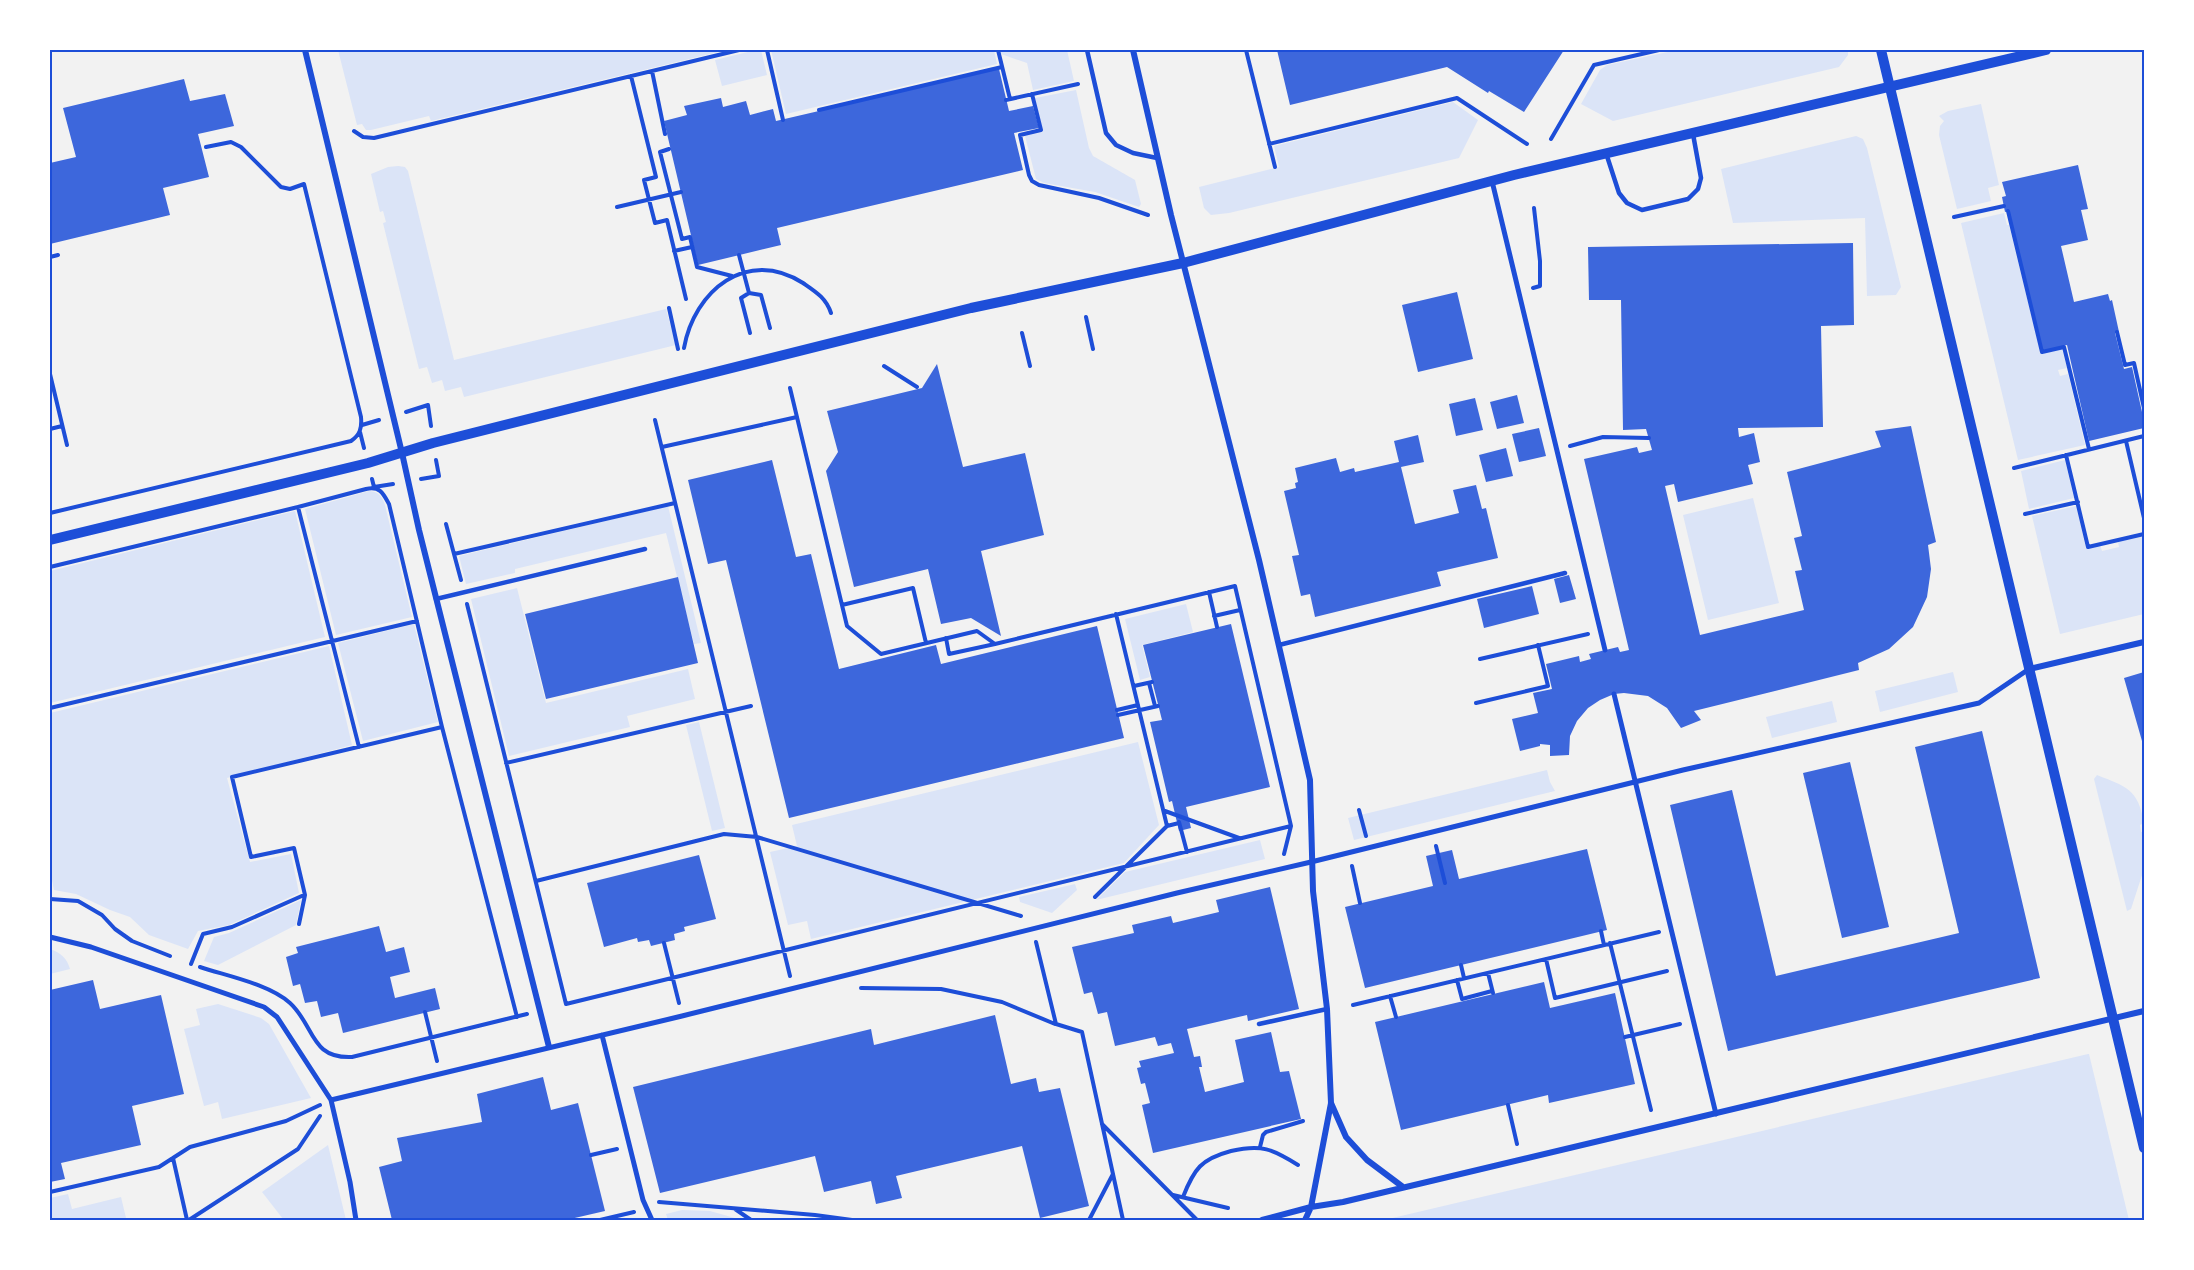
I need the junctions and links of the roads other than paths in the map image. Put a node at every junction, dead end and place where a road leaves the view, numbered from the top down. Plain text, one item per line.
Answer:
1 (305, 50) edge
2 (1087, 50) edge
3 (1133, 50) edge
4 (1881, 50) edge
5 (2046, 50) edge
6 (1890, 86) junction
7 (1693, 134) junction
8 (1606, 153) junction
9 (1157, 158) junction
10 (1492, 181) junction
11 (1183, 262) junction
12 (402, 453) junction
13 (50, 540) edge
14 (645, 549) dead end
15 (1565, 573) dead end
16 (436, 599) junction
17 (2145, 642) edge
18 (1279, 645) junction
19 (1605, 650) dead end
20 (2029, 669) junction
21 (1614, 694) dead end
22 (1636, 783) junction
23 (1311, 862) junction
24 (50, 937) edge
25 (1327, 1009) junction
26 (2145, 1011) edge
27 (2114, 1018) junction
28 (1258, 1024) dead end
29 (602, 1035) junction
30 (549, 1047) junction
31 (331, 1100) junction
32 (1331, 1103) junction
33 (1716, 1114) junction
34 (2145, 1148) edge
35 (1403, 1187) junction
36 (1311, 1207) junction
37 (356, 1221) edge
38 (652, 1221) edge
39 (1262, 1221) edge
40 (1305, 1221) edge

1 - 12 street
2 - 9 lane
3 - 9 street
4 - 6 street
5 - 6 street
6 - 7 street
6 - 20 street
7 - 8 street
7 - 8 lane
8 - 10 street
9 - 11 street
10 - 11 street
10 - 19 street
11 - 12 street
11 - 18 street
12 - 13 street
12 - 16 street
14 - 16 lane
15 - 18 lane
16 - 30 street
17 - 20 street
18 - 23 street
20 - 22 street
20 - 27 street
21 - 22 street
22 - 23 street
22 - 33 street
23 - 25 street
23 - 29 street
24 - 31 street
25 - 28 lane
25 - 32 street
26 - 27 street
27 - 33 street
27 - 34 street
29 - 30 street
29 - 38 street
30 - 31 street
31 - 37 street
32 - 35 street
32 - 36 street
33 - 35 street
35 - 36 street
36 - 39 street
36 - 40 street

